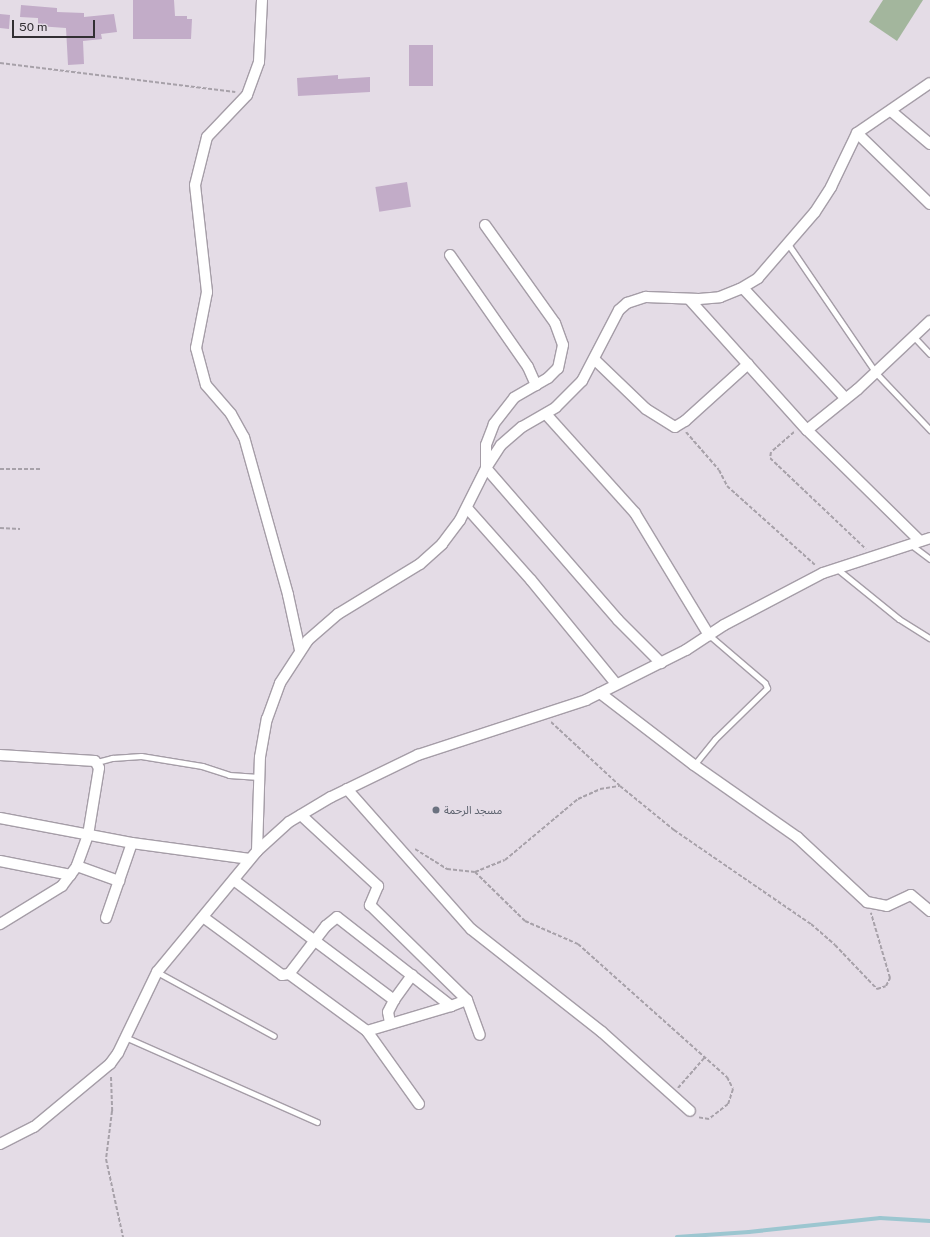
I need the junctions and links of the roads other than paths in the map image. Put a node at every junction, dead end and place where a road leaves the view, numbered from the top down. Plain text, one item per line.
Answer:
1 (262, 0) edge
2 (930, 83) edge
3 (891, 111) junction
4 (857, 133) junction
5 (930, 144) edge
6 (930, 204) edge
7 (485, 225) dead end
8 (788, 244) junction
9 (450, 255) dead end
10 (743, 288) junction
11 (689, 299) junction
12 (930, 321) edge
13 (914, 337) junction
14 (930, 354) edge
15 (594, 359) junction
16 (748, 364) junction
17 (876, 373) junction
18 (536, 385) junction
19 (846, 399) junction
20 (546, 414) junction
21 (805, 427) junction
22 (930, 430) edge
23 (486, 468) junction
24 (467, 508) junction
25 (930, 538) edge
26 (915, 543) junction
27 (930, 559) edge
28 (836, 568) junction
29 (710, 635) junction
30 (930, 638) edge
31 (300, 650) junction
32 (661, 663) junction
33 (616, 684) junction
34 (600, 694) junction
35 (0, 756) edge
36 (97, 762) junction
37 (694, 765) junction
38 (259, 777) junction
39 (347, 789) junction
40 (301, 815) junction
41 (0, 818) edge
42 (88, 835) junction
43 (132, 843) junction
44 (257, 851) junction
45 (250, 859) junction
46 (0, 861) edge
47 (77, 866) junction
48 (71, 875) junction
49 (119, 881) junction
50 (235, 881) junction
51 (930, 911) edge
52 (203, 917) junction
53 (106, 918) dead end
54 (0, 924) edge
55 (315, 940) junction
56 (157, 972) junction
57 (290, 974) junction
58 (412, 975) junction
59 (394, 1000) junction
60 (467, 1000) junction
61 (450, 1006) junction
62 (390, 1023) junction
63 (367, 1031) junction
64 (480, 1035) dead end
65 (274, 1036) dead end
66 (125, 1037) junction
67 (418, 1104) dead end
68 (690, 1111) road end
69 (317, 1122) dead end
70 (0, 1144) edge

1 - 31 street
2 - 3 street
3 - 4 street
3 - 5 street
4 - 6 street
4 - 8 street
7 - 18 street
8 - 10 street
8 - 17 lane
9 - 18 street
10 - 11 street
10 - 19 street
11 - 15 street
11 - 16 street
12 - 13 street
13 - 14 lane
13 - 17 street
15 - 16 street
15 - 20 street
16 - 21 street
17 - 19 street
17 - 22 lane
18 - 23 street
19 - 21 street
20 - 23 street
20 - 29 street
21 - 26 street
23 - 24 street
23 - 32 street
24 - 31 street
24 - 33 street
25 - 26 street
26 - 27 lane
26 - 28 street
28 - 29 street
28 - 30 lane
29 - 32 street
29 - 37 lane
31 - 38 street
32 - 33 street
33 - 34 street
34 - 37 street
34 - 39 street
35 - 36 street
36 - 38 lane
36 - 42 street
37 - 51 street
38 - 44 street
39 - 40 street
39 - 68 street
40 - 44 street
40 - 60 street
41 - 42 street
42 - 43 street
42 - 47 street
43 - 45 street
43 - 49 street
44 - 45 street
45 - 50 street
46 - 48 street
47 - 48 street
47 - 49 street
48 - 54 street
49 - 53 street
50 - 52 street
50 - 55 street
52 - 56 street
52 - 57 street
55 - 57 street
55 - 58 street
55 - 59 street
56 - 65 lane
56 - 66 street
57 - 63 street
58 - 59 street
58 - 61 street
59 - 62 street
60 - 61 street
60 - 64 street
61 - 62 street
62 - 63 street
63 - 67 street
66 - 69 lane
66 - 70 street

